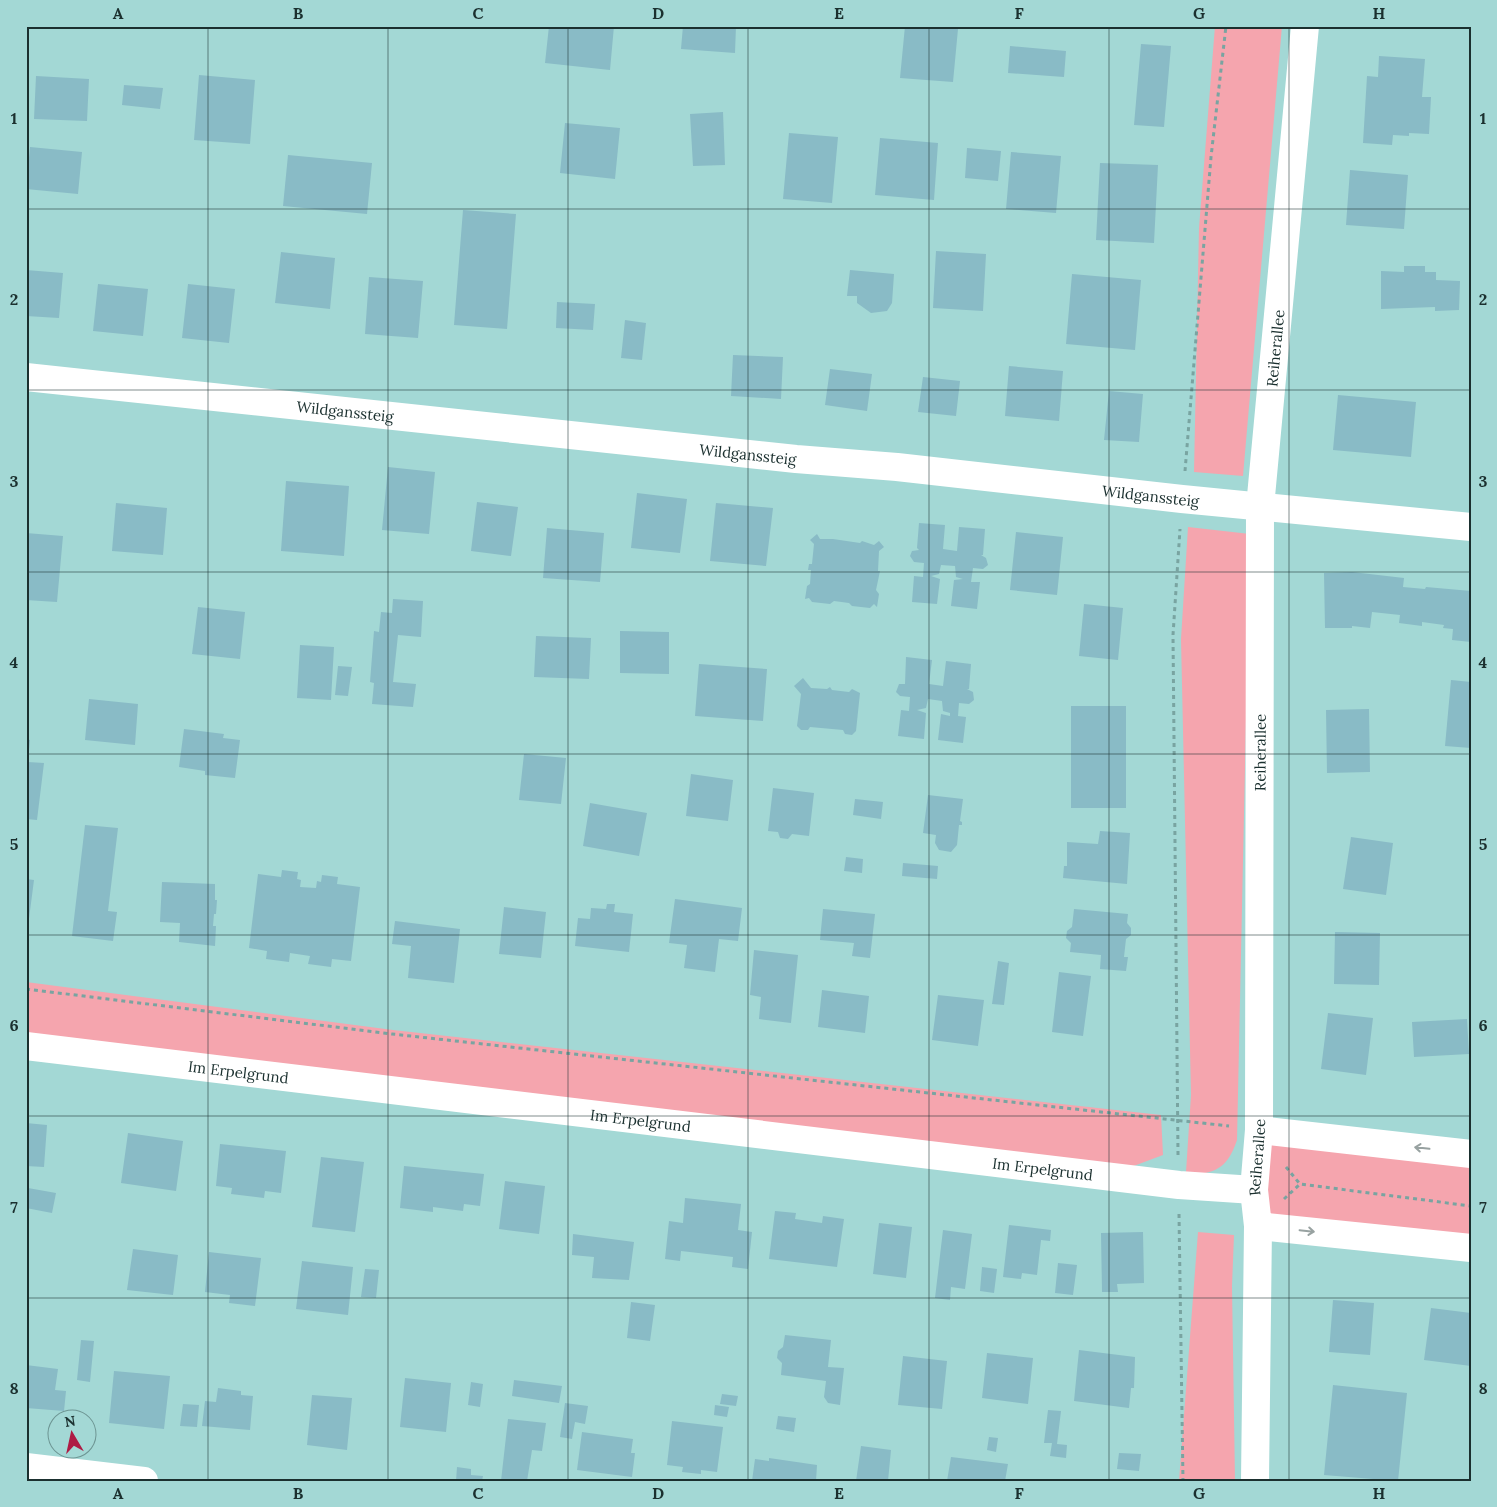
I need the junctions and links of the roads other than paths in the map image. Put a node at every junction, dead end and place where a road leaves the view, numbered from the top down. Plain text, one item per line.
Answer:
1 (1305, 26) edge
2 (26, 377) edge
3 (1260, 507) junction
4 (1471, 527) edge
5 (26, 1046) edge
6 (1259, 1130) junction
7 (1471, 1154) edge
8 (1254, 1190) junction
9 (1258, 1226) junction
10 (1471, 1248) edge
11 (26, 1467) edge
12 (144, 1481) edge
13 (1255, 1481) edge

1 - 3 street, Reiherallee
2 - 3 street, Wildganssteig
3 - 4 street, Wildganssteig
3 - 6 street, Reiherallee
5 - 8 street, Im Erpelgrund
7 -> 6 street
6 - 8 street, Reiherallee
8 - 9 street, Reiherallee
9 -> 10 street
9 - 13 street, Reiherallee
11 - 12 street

